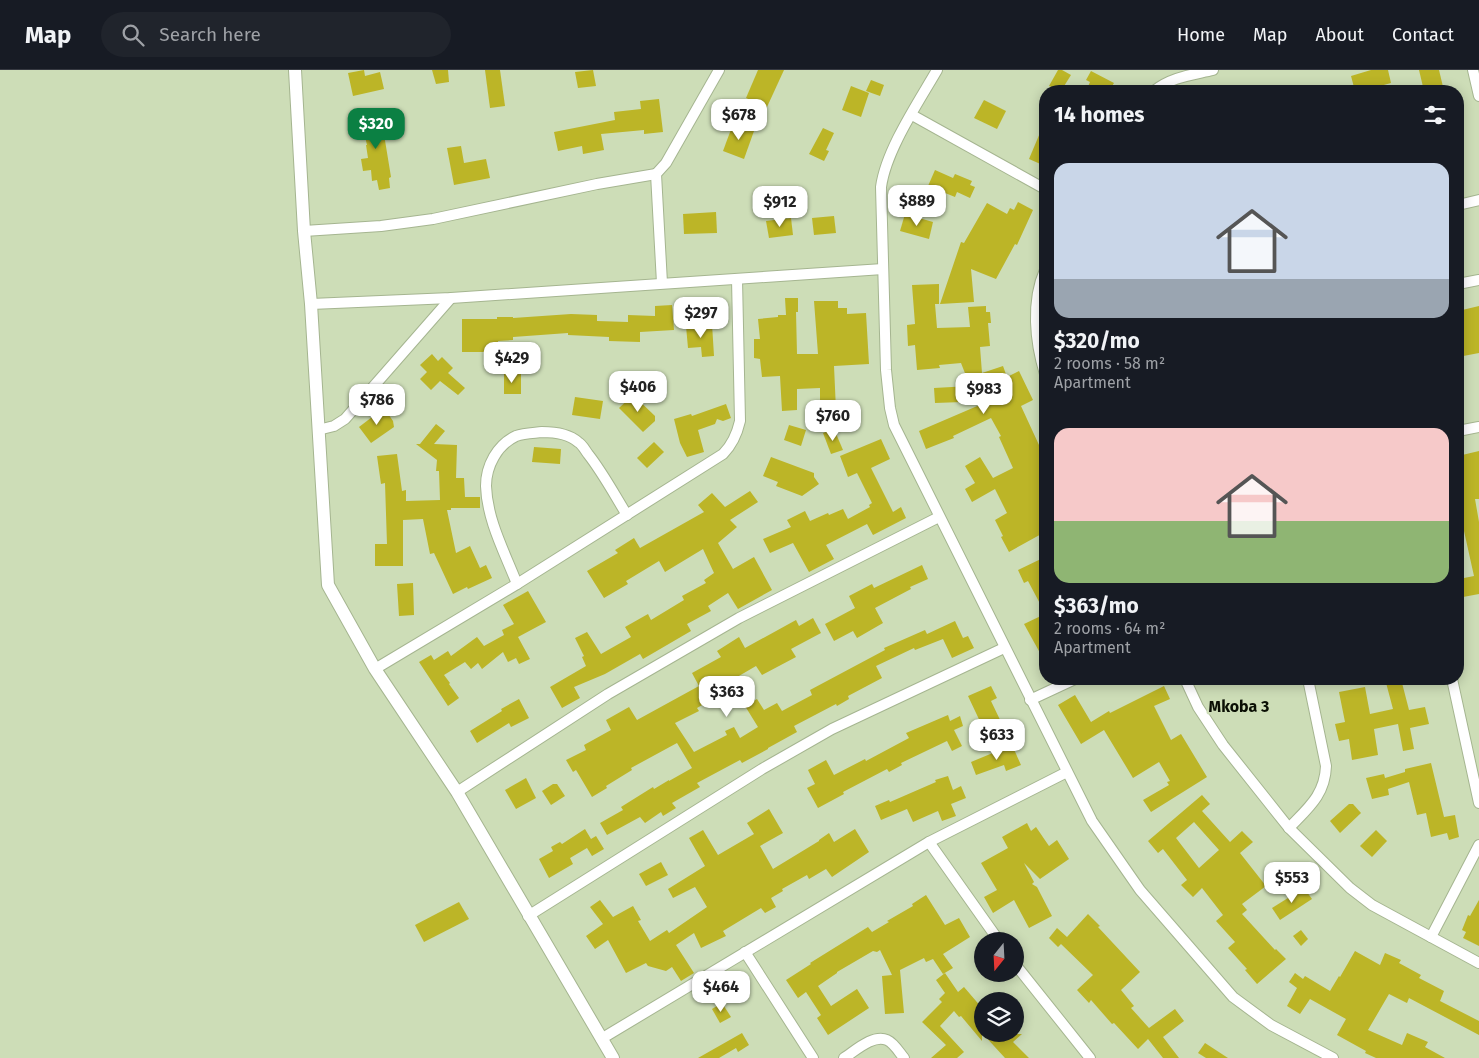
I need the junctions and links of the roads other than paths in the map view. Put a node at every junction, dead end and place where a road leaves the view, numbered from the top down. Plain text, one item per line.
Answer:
1 (295, 70) edge
2 (719, 70) edge
3 (937, 70) edge
4 (1213, 70) edge
5 (1473, 70) edge
6 (1161, 85) edge
7 (1479, 96) edge
8 (912, 114) junction
9 (656, 174) junction
10 (1039, 186) edge
11 (1479, 200) edge
12 (1464, 204) edge
13 (304, 231) junction
14 (883, 269) junction
15 (737, 279) junction
16 (1479, 280) edge
17 (662, 283) junction
18 (1464, 283) edge
19 (1039, 288) edge
20 (451, 298) junction
21 (311, 304) junction
22 (1039, 346) edge
23 (1479, 427) edge
24 (318, 430) junction
25 (1464, 430) edge
26 (627, 515) junction
27 (939, 517) junction
28 (517, 584) junction
29 (1004, 648) junction
30 (375, 669) junction
31 (1061, 685) edge
32 (1188, 685) edge
33 (1309, 685) edge
34 (1453, 685) edge
35 (1030, 700) junction
36 (1067, 772) junction
37 (456, 792) junction
38 (1479, 803) edge
39 (1290, 828) junction
40 (929, 842) junction
41 (1479, 845) edge
42 (528, 916) junction
43 (993, 932) edge
44 (1431, 937) junction
45 (745, 952) junction
46 (1479, 963) edge
47 (1024, 975) edge
48 (601, 1039) junction
49 (613, 1058) edge
50 (814, 1058) edge
51 (844, 1058) edge
52 (904, 1058) edge
53 (1090, 1058) edge
54 (1333, 1058) edge

1 - 13 street
2 - 9 street
3 - 8 street
4 - 6 street
5 - 7 street
8 - 10 street
8 - 14 street
9 - 13 street
9 - 17 street
11 - 12 street
13 - 21 street
14 - 15 street
14 - 27 street
15 - 17 street
15 - 26 street
16 - 18 street
17 - 20 street
19 - 22 street
20 - 21 street
20 - 24 street
21 - 24 street
23 - 25 street
24 - 30 street
26 - 28 street
26 - 28 street
27 - 29 street
27 - 37 street
28 - 30 street
29 - 35 street
29 - 42 street
30 - 37 street
31 - 35 street
32 - 39 street
33 - 39 street
34 - 38 street
35 - 36 street
36 - 40 street
36 - 54 street
37 - 42 street
39 - 44 street
40 - 43 street
40 - 45 street
41 - 44 street
42 - 48 street
44 - 46 street
45 - 48 street
45 - 50 street
47 - 53 street
48 - 49 street
51 - 52 street

